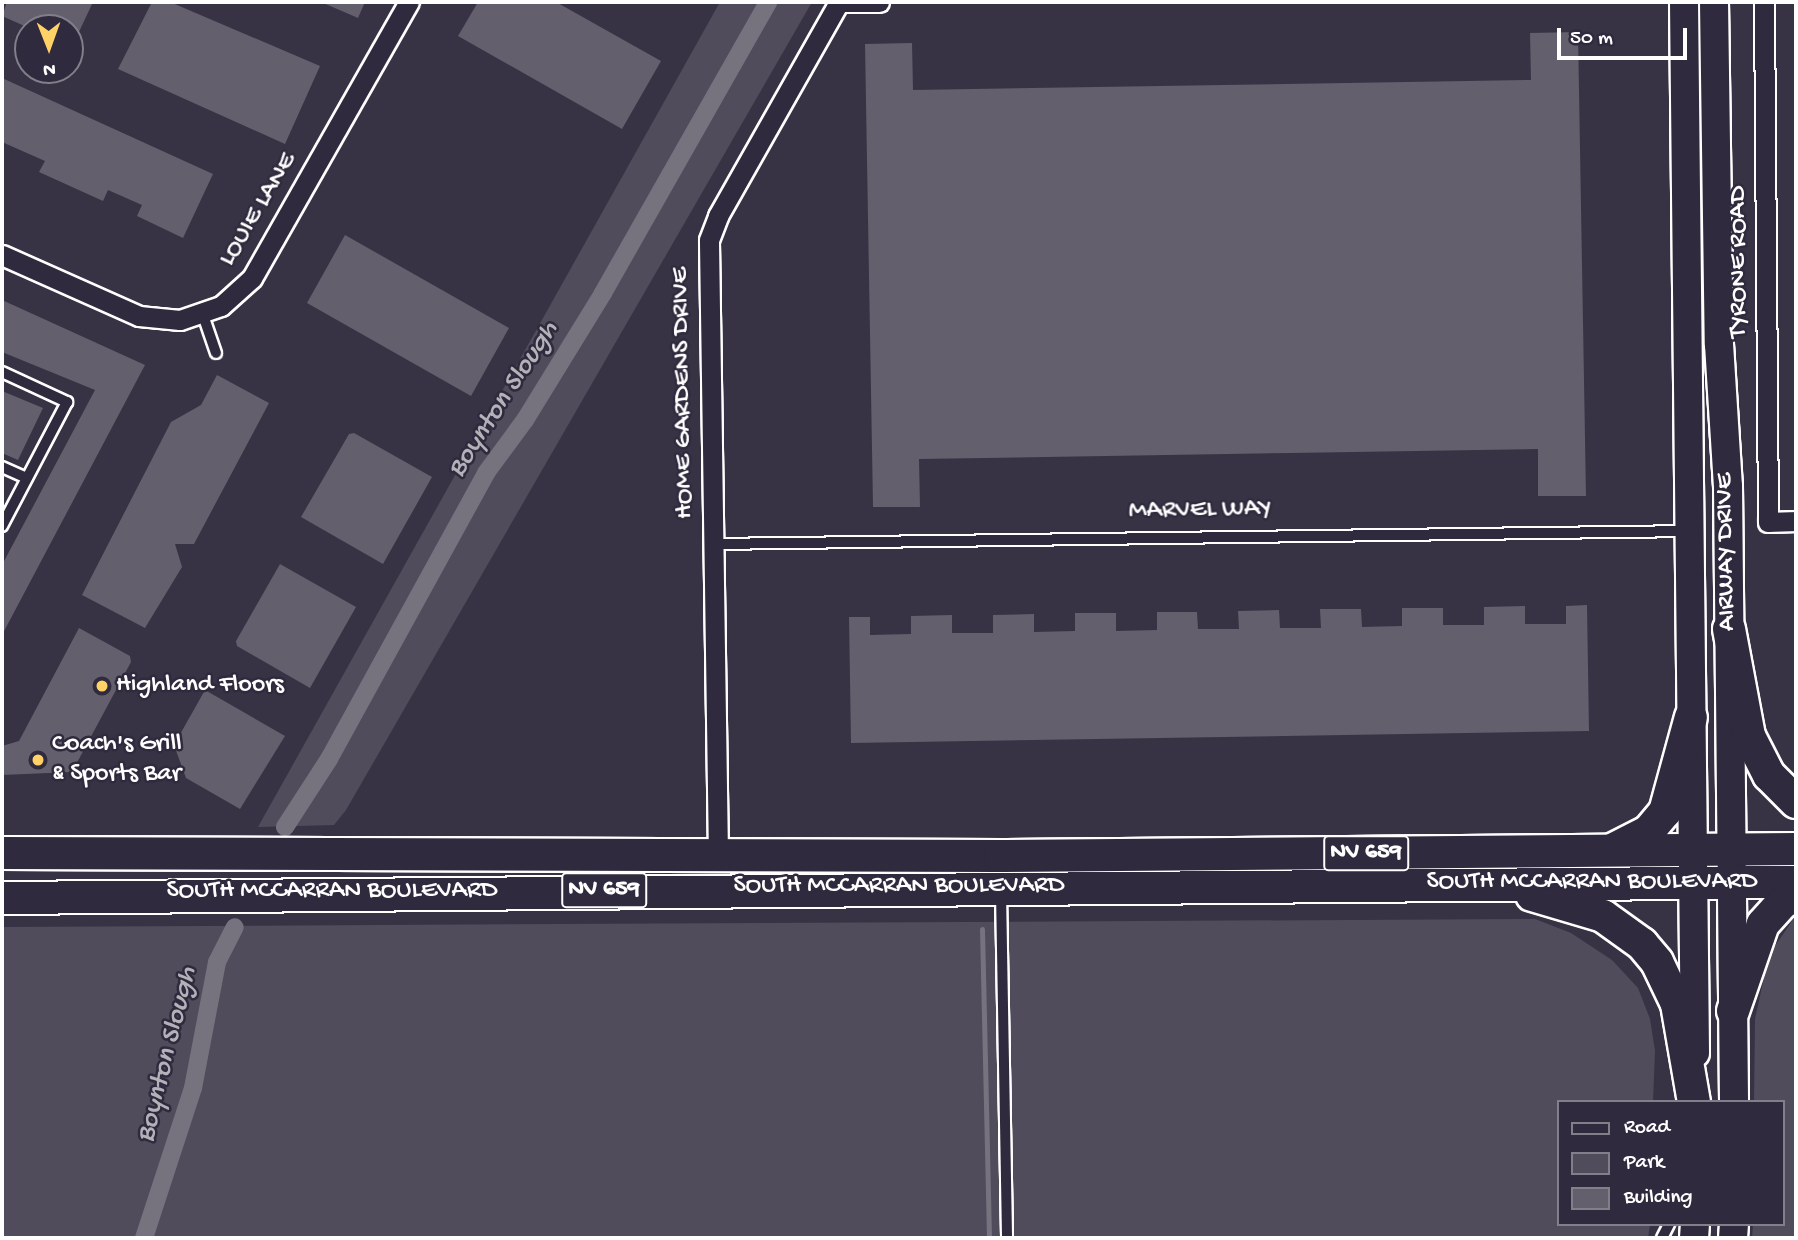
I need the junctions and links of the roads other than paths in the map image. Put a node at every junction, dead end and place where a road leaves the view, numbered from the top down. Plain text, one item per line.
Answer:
1 (409, 2) edge
2 (839, 2) edge
3 (879, 2) edge
4 (1685, 2) edge
5 (1714, 2) edge
6 (1764, 2) edge
7 (2, 255) edge
8 (203, 314) junction
9 (216, 353) dead end
10 (2, 372) edge
11 (2, 467) edge
12 (27, 478) junction
13 (1796, 521) edge
14 (2, 526) edge
15 (1688, 531) junction
16 (713, 544) junction
17 (1729, 629) junction
18 (1691, 717) junction
19 (1796, 802) edge
20 (1796, 849) edge
21 (1694, 850) junction
22 (1732, 850) junction
23 (1610, 851) junction
24 (2, 852) edge
25 (718, 856) junction
26 (1000, 867) junction
27 (1694, 882) junction
28 (1732, 882) junction
29 (1796, 882) edge
30 (1479, 884) junction
31 (401, 892) junction
32 (1796, 895) edge
33 (2, 898) edge
34 (1733, 1010) junction
35 (1695, 1100) edge
36 (1695, 1100) edge
37 (1734, 1100) edge
38 (1007, 1238) edge

1 - 8 street, LOUIE LANE
2 - 3 street, HOME GARDENS DRIVE
2 - 16 street, HOME GARDENS DRIVE
4 - 15 main road, AIRWAY DRIVE
5 - 17 main road, AIRWAY DRIVE
6 - 13 street, TYRONE ROAD
7 - 8 street, LOUIE LANE
8 - 9 lane
10 - 12 lane
11 - 12 lane
12 - 14 lane
15 - 16 lane, MARVEL WAY
15 - 18 main road, AIRWAY DRIVE
16 - 25 street, HOME GARDENS DRIVE
17 - 19 main road
17 - 22 main road, AIRWAY DRIVE
18 - 21 main road, AIRWAY DRIVE
18 - 23 main road
20 - 22 main road, SOUTH MCCARRAN BOULEVARD / NV 659
21 - 22 main road, SOUTH MCCARRAN BOULEVARD / NV 659
21 - 23 main road, SOUTH MCCARRAN BOULEVARD / NV 659
21 - 27 main road, AIRWAY DRIVE
22 - 28 main road, AIRWAY DRIVE
23 - 26 main road, SOUTH MCCARRAN BOULEVARD / NV 659
24 - 25 main road, SOUTH MCCARRAN BOULEVARD / NV 659
25 - 26 main road, SOUTH MCCARRAN BOULEVARD / NV 659
25 - 31 main road
26 - 30 main road, SOUTH MCCARRAN BOULEVARD / NV 659
26 - 31 main road, SOUTH MCCARRAN BOULEVARD / NV 659
26 - 38 lane
27 - 28 main road, SOUTH MCCARRAN BOULEVARD / NV 659
27 - 30 main road, SOUTH MCCARRAN BOULEVARD / NV 659
27 - 35 main road, AIRWAY DRIVE
28 - 29 main road, SOUTH MCCARRAN BOULEVARD / NV 659
28 - 34 main road, AIRWAY DRIVE
30 - 36 main road
31 - 33 main road, SOUTH MCCARRAN BOULEVARD / NV 659
32 - 34 main road
34 - 37 main road, AIRWAY DRIVE

